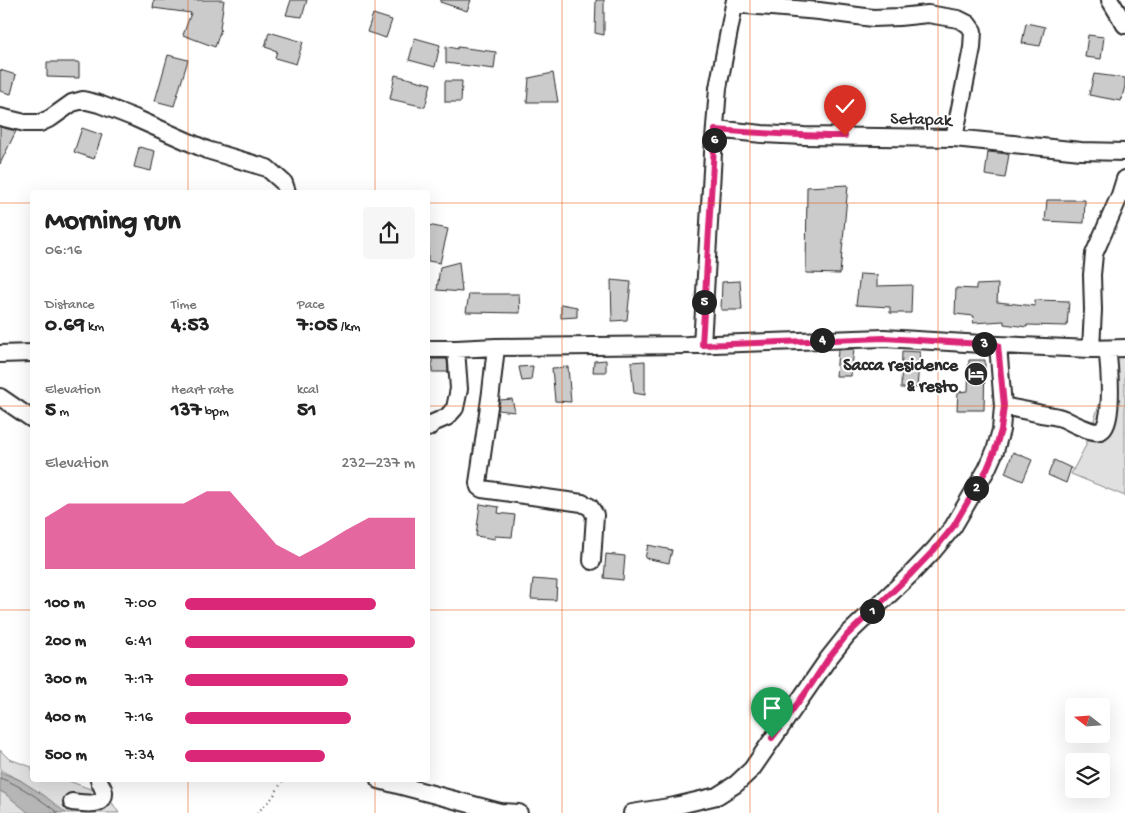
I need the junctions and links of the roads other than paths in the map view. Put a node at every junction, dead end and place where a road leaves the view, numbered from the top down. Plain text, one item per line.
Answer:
1 (1110, 0) edge
2 (734, 2) edge
3 (1125, 25) edge
4 (0, 117) edge
5 (715, 130) junction
6 (954, 138) junction
7 (1125, 152) edge
8 (1125, 179) edge
9 (286, 190) edge
10 (702, 345) junction
11 (998, 345) junction
12 (496, 347) junction
13 (1125, 348) edge
14 (456, 349) junction
15 (1099, 349) junction
16 (430, 350) edge
17 (30, 353) edge
18 (0, 354) edge
19 (0, 396) edge
20 (1004, 406) junction
21 (30, 418) edge
22 (430, 426) edge
23 (592, 561) dead end
24 (99, 782) edge
25 (387, 782) edge
26 (72, 802) dead end
27 (500, 812) edge
28 (519, 813) edge
29 (632, 813) edge

1 - 3 street
2 - 5 street
2 - 6 street
4 - 9 street
5 - 6 street, Setapak
5 - 10 street
6 - 7 street, Setapak
8 - 15 street
10 - 11 street
10 - 12 street
11 - 15 street
11 - 20 street
12 - 14 street
12 - 23 street
13 - 15 street
14 - 16 street
14 - 22 street
15 - 20 street
17 - 18 street
19 - 21 street
20 - 29 street
24 - 26 street
25 - 27 street
27 - 28 street

